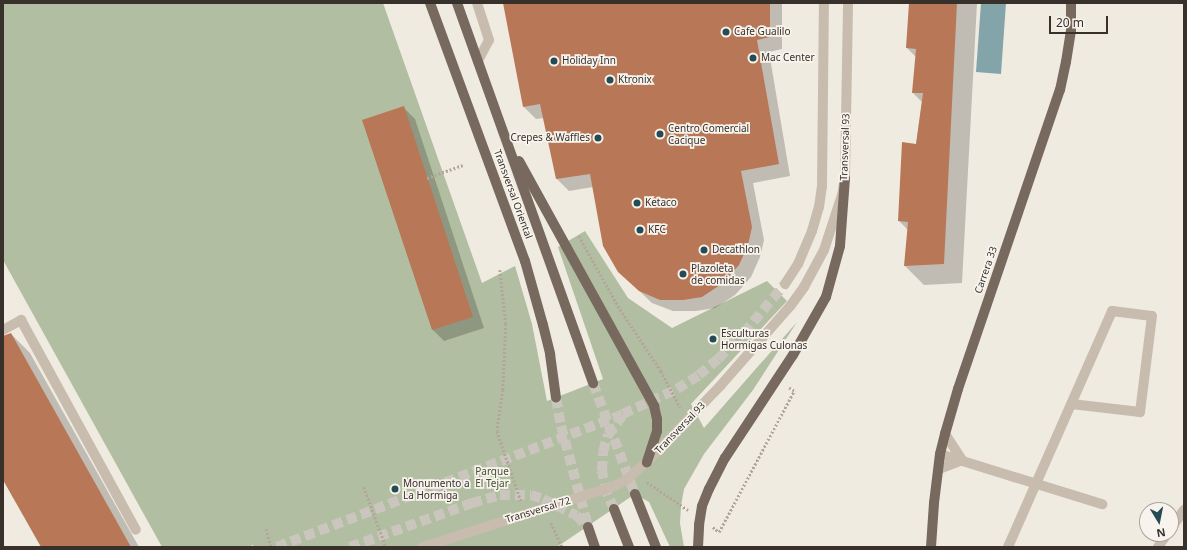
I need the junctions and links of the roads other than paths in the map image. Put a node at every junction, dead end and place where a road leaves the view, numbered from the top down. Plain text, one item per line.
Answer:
1 (430, 3) edge
2 (457, 3) edge
3 (477, 3) edge
4 (824, 3) edge
5 (848, 3) edge
6 (1071, 3) edge
7 (478, 62) junction
8 (504, 136) junction
9 (845, 178) junction
10 (785, 284) tunnel mouth
11 (3, 330) edge
12 (594, 383) tunnel mouth
13 (556, 398) tunnel mouth
14 (1071, 404) junction
15 (945, 434) junction
16 (940, 454) junction
17 (962, 460) junction
18 (647, 462) junction
19 (939, 469) junction
20 (1036, 482) junction
21 (635, 494) tunnel mouth
22 (1102, 504) dead end
23 (614, 509) tunnel mouth
24 (588, 527) tunnel mouth
25 (136, 530) dead end
26 (423, 547) edge
27 (595, 547) edge
28 (629, 547) edge
29 (656, 547) edge
30 (698, 547) edge
31 (931, 547) edge
32 (1008, 547) edge

1 - 13 main road, Transversal Oriental
2 - 7 main road, Transversal Oriental
3 - 7 street
4 - 10 street
5 - 9 street, Transversal 93
6 - 15 main road, Carrera 33
7 - 8 main road, Transversal Oriental
8 - 12 main road, Transversal Oriental
8 - 18 main road
9 - 18 street, Transversal 93
9 - 30 main road
11 - 25 street
14 - 14 street
14 - 20 street
15 - 16 main road, Carrera 33
15 - 17 street
16 - 17 street
16 - 19 main road, Carrera 33
17 - 19 street
17 - 20 street
18 - 26 street, Transversal 72
19 - 31 main road, Carrera 33
20 - 22 street
20 - 32 street
21 - 29 main road
23 - 28 main road
24 - 27 main road

